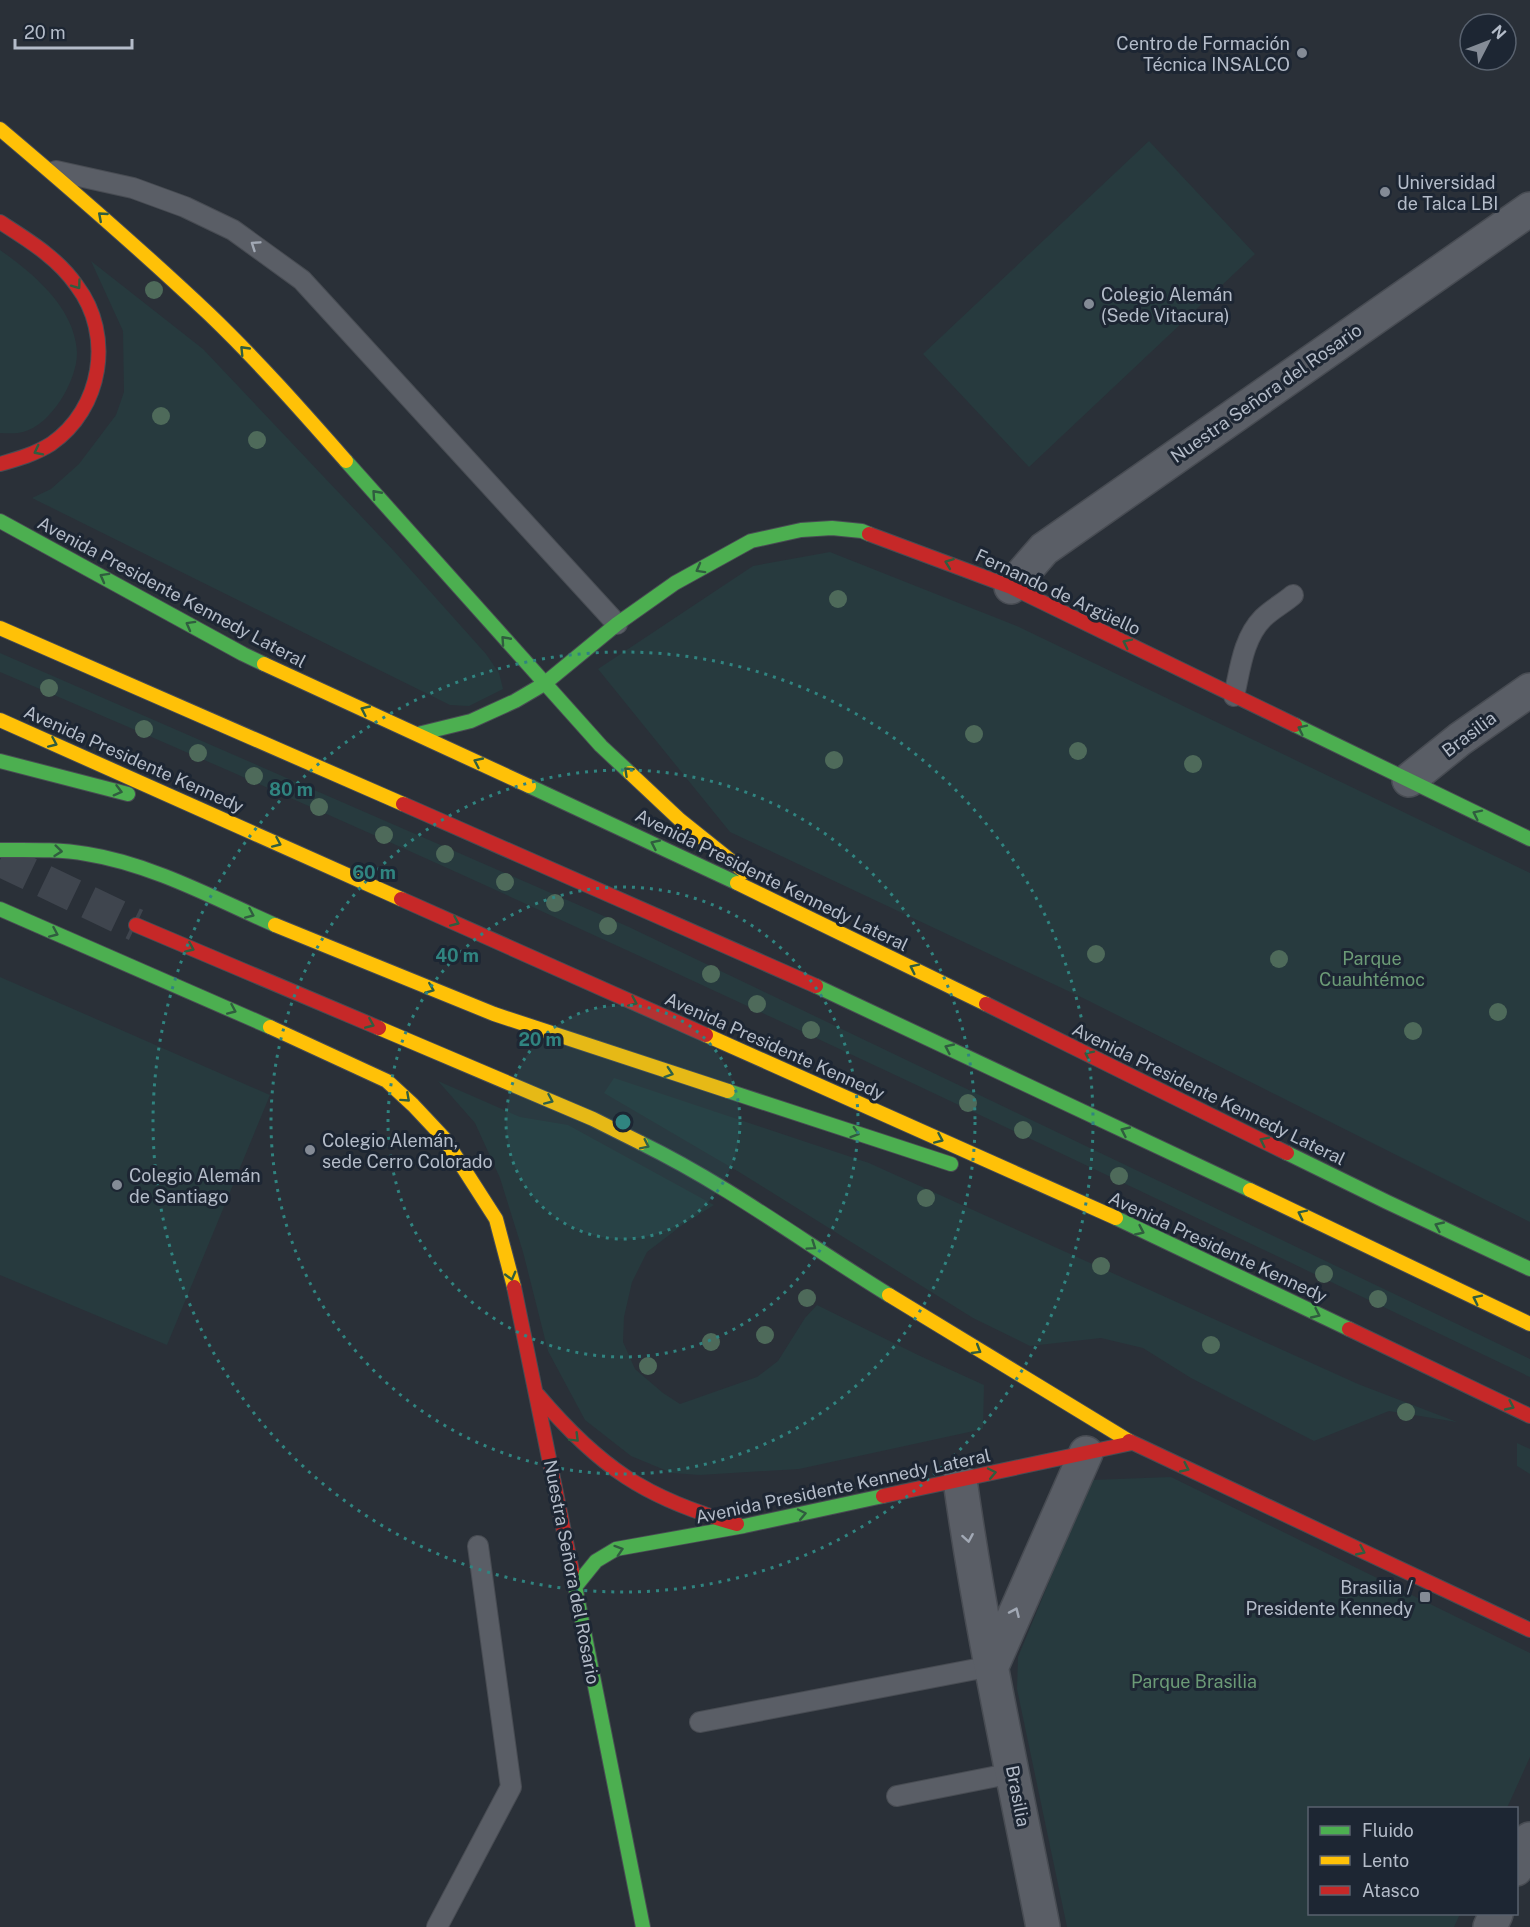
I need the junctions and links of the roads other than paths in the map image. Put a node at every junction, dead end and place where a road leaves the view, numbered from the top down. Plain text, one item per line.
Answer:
1 (0, 129) edge
2 (47, 169) junction
3 (1530, 209) edge
4 (0, 222) edge
5 (0, 464) edge
6 (0, 521) edge
7 (1011, 587) junction
8 (1293, 595) dead end
9 (617, 624) junction
10 (0, 628) edge
11 (544, 684) junction
12 (1530, 690) edge
13 (1234, 696) junction
14 (0, 720) edge
15 (418, 734) junction
16 (0, 761) edge
17 (1408, 780) junction
18 (223, 819) junction
19 (1530, 839) edge
20 (0, 850) edge
21 (784, 904) junction
22 (0, 909) edge
23 (136, 925) tunnel mouth
24 (1088, 1206) junction
25 (1530, 1269) edge
26 (1530, 1324) edge
27 (537, 1394) junction
28 (1530, 1416) edge
29 (1132, 1443) junction
30 (1086, 1453) junction
31 (960, 1480) junction
32 (744, 1526) junction
33 (477, 1546) dead end
34 (575, 1587) junction
35 (1530, 1630) edge
36 (992, 1666) junction
37 (700, 1722) dead end
38 (1013, 1773) junction
39 (897, 1796) dead end
40 (1530, 1839) edge
41 (1518, 1865) edge
42 (437, 1927) edge
43 (643, 1927) edge
44 (1043, 1927) edge

1 - 2 main road
9 -> 2 lane
11 -> 2 main road
3 - 7 street, Nuestra Señora del Rosario
4 -> 5 main road
15 -> 6 main road, Avenida Presidente Kennedy Lateral
7 -> 9 main road, Fernando de Argüello
13 -> 7 main road, Fernando de Argüello
8 - 13 lane
9 - 11 main road, Fernando de Argüello
26 -> 10 main road
11 - 15 main road, Fernando de Argüello
21 -> 11 main road
12 - 17 street, Brasilia
17 -> 13 main road, Fernando de Argüello
14 -> 18 main road, Avenida Presidente Kennedy
21 -> 15 main road, Avenida Presidente Kennedy Lateral
16 -> 18 main road
19 -> 17 main road, Fernando de Argüello
18 -> 24 main road, Avenida Presidente Kennedy
20 -> 24 main road
25 -> 21 main road, Avenida Presidente Kennedy Lateral
22 -> 27 main road, Nuestra Señora del Rosario
23 -> 29 main road
24 -> 28 main road, Avenida Presidente Kennedy
27 -> 32 main road
27 - 34 main road, Nuestra Señora del Rosario
29 - 30 main road, Avenida Presidente Kennedy Lateral
29 -> 35 main road
31 -> 30 main road, Avenida Presidente Kennedy Lateral
36 -> 30 street
32 -> 31 main road, Avenida Presidente Kennedy Lateral
31 -> 36 street, Brasilia
34 -> 32 main road, Avenida Presidente Kennedy Lateral
33 - 42 lane
34 - 43 main road, Nuestra Señora del Rosario
36 - 37 lane
36 - 38 street, Brasilia
38 - 39 lane
38 - 44 street, Brasilia
40 - 41 street

